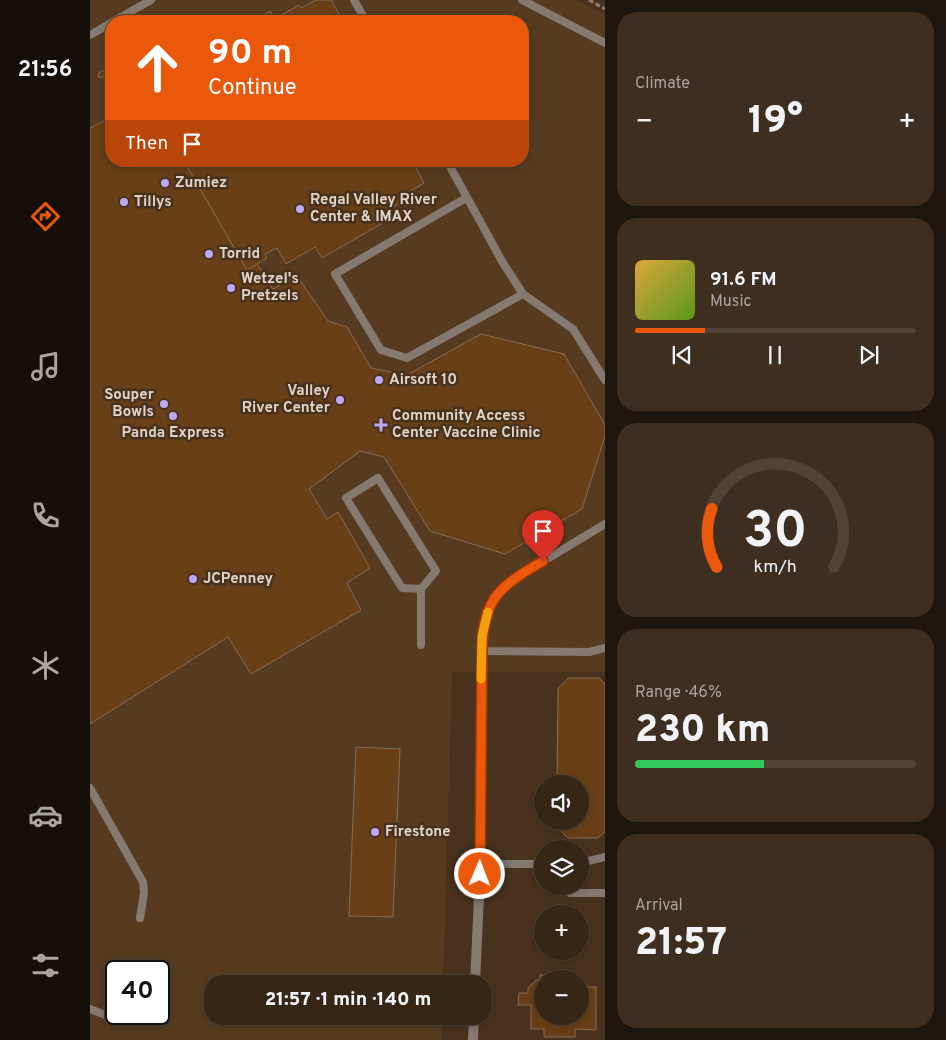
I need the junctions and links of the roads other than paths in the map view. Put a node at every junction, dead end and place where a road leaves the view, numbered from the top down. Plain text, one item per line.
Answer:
1 (150, 0) edge
2 (354, 0) edge
3 (522, 0) edge
4 (125, 15) edge
5 (363, 15) edge
6 (105, 27) edge
7 (90, 35) edge
8 (605, 43) edge
9 (450, 167) edge
10 (466, 198) junction
11 (523, 294) junction
12 (605, 380) edge
13 (605, 524) edge
14 (421, 589) junction
15 (421, 645) dead end
16 (605, 648) edge
17 (482, 652) junction
18 (90, 788) edge
19 (605, 857) edge
20 (589, 861) edge
21 (481, 864) junction
22 (534, 864) edge
23 (589, 893) edge
24 (605, 893) edge
25 (140, 918) dead end
26 (475, 975) edge
27 (90, 1009) edge
28 (105, 1015) edge
29 (473, 1025) edge
30 (472, 1040) edge

1 - 4 lane
2 - 5 lane
3 - 8 lane
6 - 7 lane
9 - 10 lane
10 - 11 lane
10 - 11 lane
11 - 12 lane
13 - 17 lane
14 - 14 lane
14 - 15 lane
16 - 17 lane
17 - 21 street
18 - 25 lane
19 - 20 lane
21 - 22 lane
21 - 26 street
23 - 24 lane
27 - 28 lane
29 - 30 street

